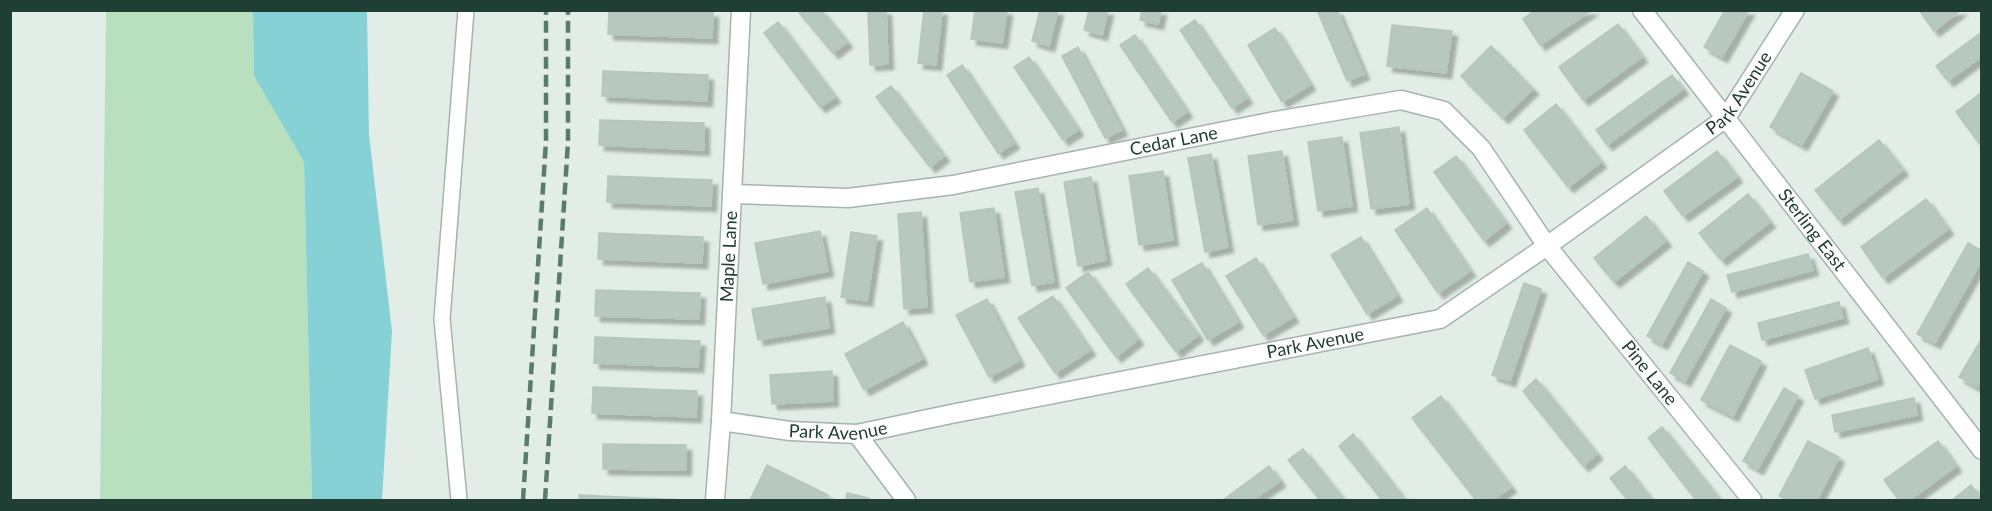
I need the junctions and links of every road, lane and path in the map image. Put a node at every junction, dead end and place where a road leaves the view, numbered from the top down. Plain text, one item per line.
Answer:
1 (465, 10) edge
2 (741, 10) edge
3 (1642, 10) edge
4 (1795, 10) edge
5 (1726, 118) junction
6 (732, 194) junction
7 (1547, 246) junction
8 (721, 420) junction
9 (857, 434) junction
10 (1982, 450) edge
11 (459, 501) edge
12 (715, 501) edge
13 (906, 501) edge
14 (1752, 501) edge

1 - 11 lane
2 - 6 street, Maple Lane
3 - 5 street, Sterling East
4 - 5 street, Park Avenue
5 - 7 street, Park Avenue
5 - 10 street, Sterling East
6 - 7 street, Cedar Lane
6 - 8 street, Maple Lane
7 - 9 street, Park Avenue
7 - 14 street, Pine Lane
8 - 9 street, Park Avenue
8 - 12 street, Maple Lane
9 - 13 street

